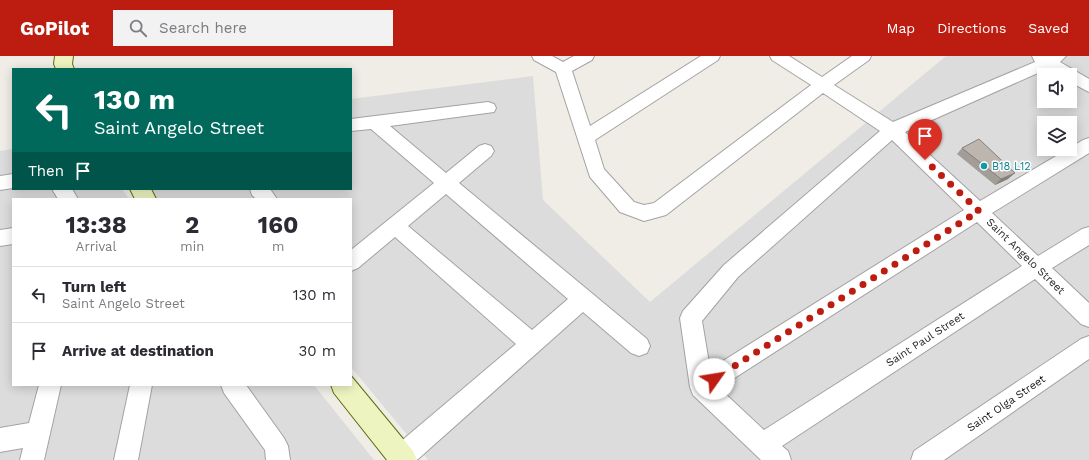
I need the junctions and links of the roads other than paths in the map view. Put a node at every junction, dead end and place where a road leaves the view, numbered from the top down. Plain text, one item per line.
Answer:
1 (64, 56) edge
2 (540, 56) edge
3 (586, 56) edge
4 (712, 56) edge
5 (778, 56) edge
6 (863, 56) edge
7 (1048, 58) edge
8 (64, 68) edge
9 (563, 69) junction
10 (822, 85) junction
11 (1089, 86) edge
12 (488, 108) dead end
13 (374, 122) junction
14 (352, 125) edge
15 (892, 130) junction
16 (585, 138) junction
17 (1089, 145) edge
18 (485, 151) dead end
19 (12, 181) edge
20 (0, 183) edge
21 (446, 184) junction
22 (979, 211) junction
23 (395, 226) junction
24 (1089, 235) edge
25 (12, 236) edge
26 (0, 238) edge
27 (352, 261) edge
28 (1037, 267) junction
29 (583, 299) junction
30 (1089, 317) edge
31 (532, 344) junction
32 (639, 346) dead end
33 (1089, 346) edge
34 (50, 386) edge
35 (141, 386) edge
36 (233, 386) edge
37 (344, 386) edge
38 (701, 387) junction
39 (38, 433) junction
40 (0, 440) edge
41 (762, 444) junction
42 (403, 458) edge
43 (32, 460) edge
44 (126, 460) edge
45 (278, 460) edge
46 (779, 460) edge
47 (923, 460) edge

1 - 8 street
2 - 9 street
3 - 9 street
4 - 16 street
5 - 10 street, Saint Angelo Street
6 - 10 street
7 - 11 street
7 - 15 street
9 - 16 street
10 - 15 street, Saint Angelo Street
10 - 16 street
12 - 13 street
13 - 14 street
13 - 21 street
15 - 22 street, Saint Angelo Street
15 - 38 street
17 - 22 street
18 - 21 street
19 - 20 street
21 - 23 street
21 - 29 street
22 - 28 street, Saint Angelo Street
22 - 38 street
23 - 27 street
23 - 31 street
24 - 28 street, Saint Paul Street
25 - 26 street
28 - 30 street, Saint Angelo Street
28 - 41 street, Saint Paul Street
29 - 31 street
29 - 32 street
31 - 42 street
33 - 47 street, Saint Olga Street
34 - 39 street
35 - 44 street
36 - 45 street
37 - 42 street
38 - 41 street
39 - 40 street
39 - 43 street
41 - 46 street

